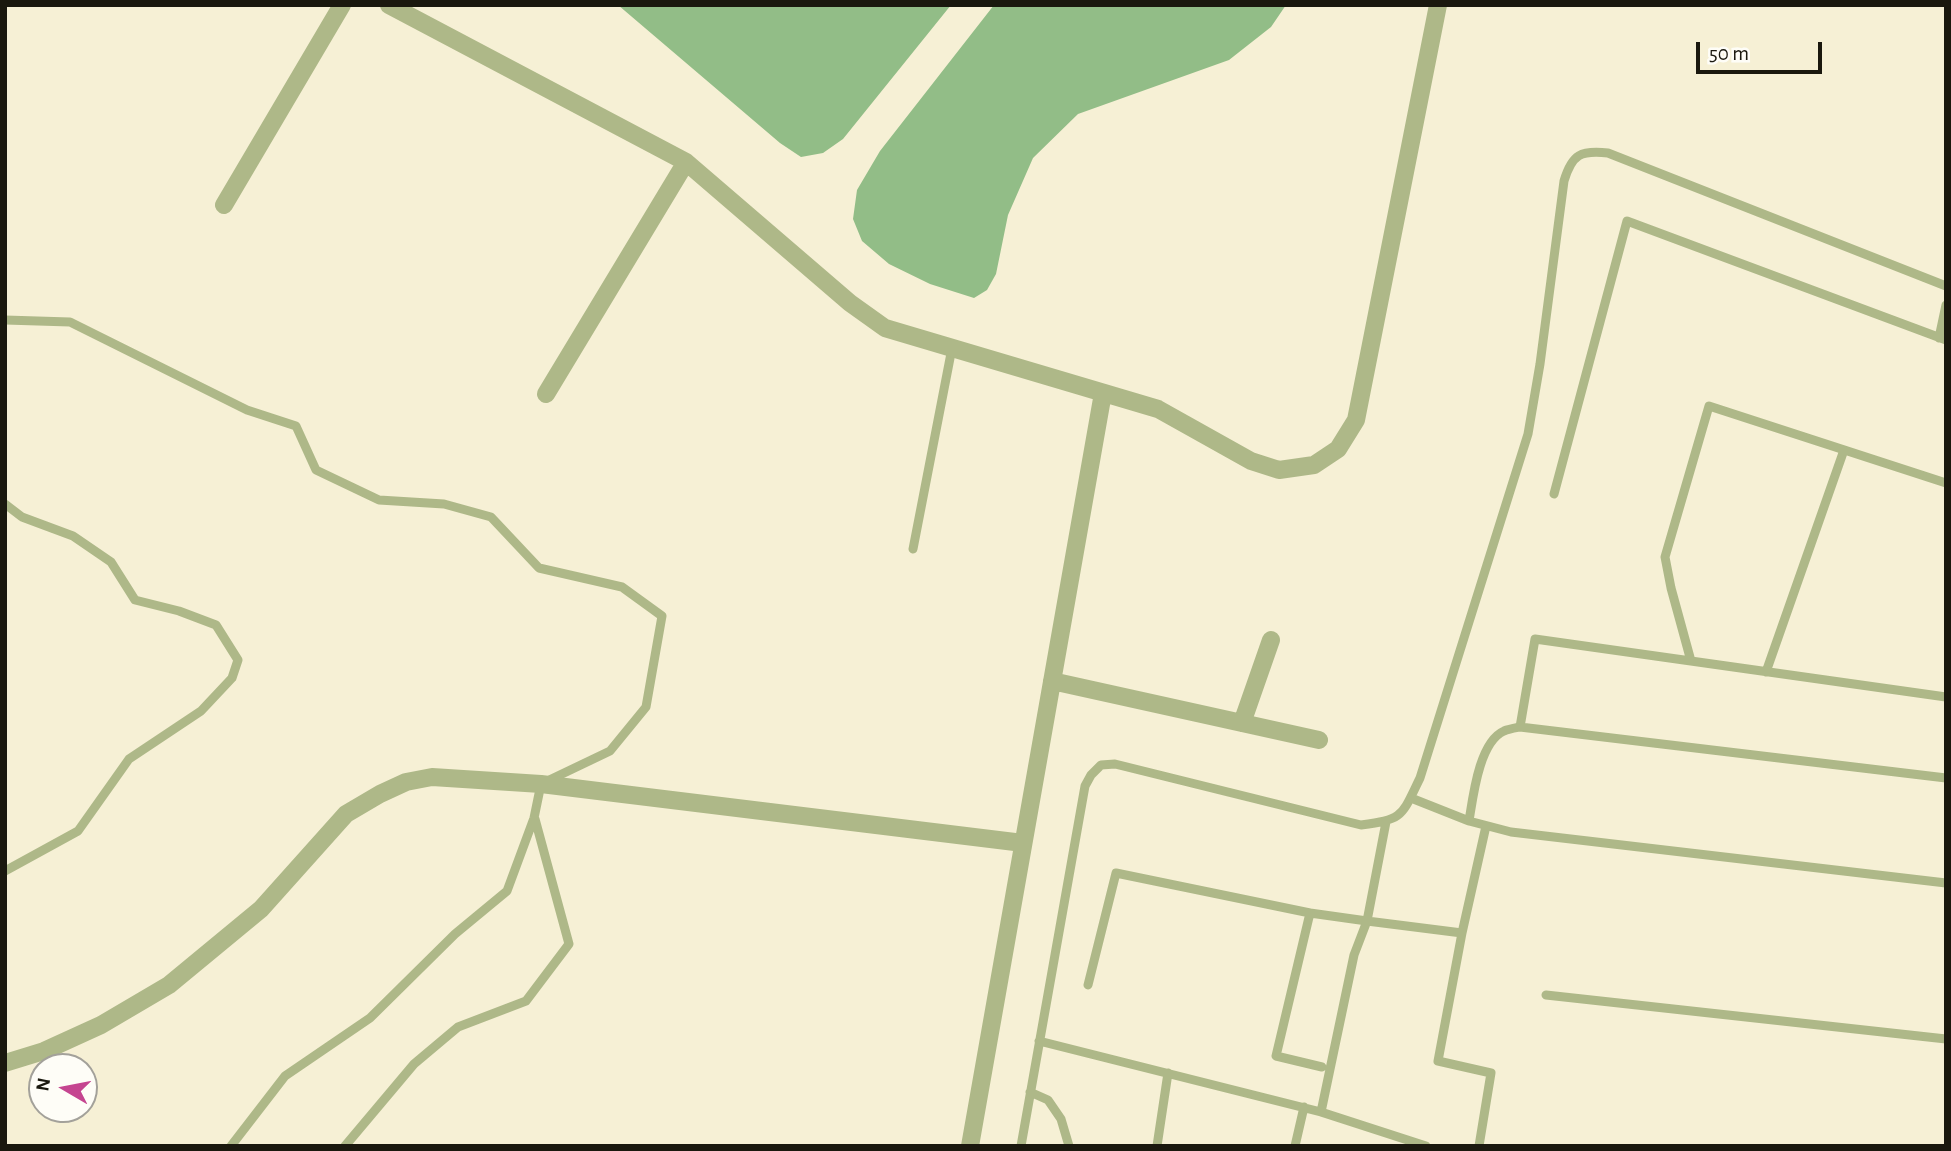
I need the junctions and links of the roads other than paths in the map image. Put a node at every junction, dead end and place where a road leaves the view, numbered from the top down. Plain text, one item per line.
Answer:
1 (342, 5) edge
2 (390, 5) edge
3 (1438, 5) edge
4 (686, 162) junction
5 (224, 205) dead end
6 (1946, 286) edge
7 (1946, 305) edge
8 (5, 320) edge
9 (1942, 339) edge
10 (952, 348) junction
11 (1103, 393) junction
12 (546, 394) dead end
13 (1844, 450) junction
14 (1946, 483) edge
15 (1553, 494) dead end
16 (5, 505) edge
17 (913, 549) dead end
18 (1271, 640) dead end
19 (1691, 661) junction
20 (1766, 672) junction
21 (1052, 681) junction
22 (1946, 697) edge
23 (1242, 723) junction
24 (1520, 727) junction
25 (1319, 740) dead end
26 (1946, 778) edge
27 (541, 784) junction
28 (1410, 798) junction
29 (534, 818) junction
30 (1469, 821) junction
31 (1386, 822) junction
32 (1486, 826) junction
33 (1023, 843) junction
34 (5, 871) edge
35 (1946, 883) edge
36 (1310, 913) junction
37 (1367, 920) junction
38 (1462, 933) junction
39 (1088, 985) dead end
40 (1546, 995) dead end
41 (1946, 1039) edge
42 (1040, 1041) junction
43 (5, 1063) edge
44 (1322, 1067) dead end
45 (1168, 1073) junction
46 (1030, 1092) junction
47 (1304, 1107) junction
48 (1321, 1112) junction
49 (231, 1146) edge
50 (345, 1146) edge
51 (970, 1146) edge
52 (1021, 1146) edge
53 (1069, 1146) edge
54 (1157, 1146) edge
55 (1295, 1146) edge
56 (1426, 1146) edge
57 (1479, 1146) edge

1 - 5 street
2 - 4 street
3 - 11 street
4 - 10 street
4 - 12 street
6 - 28 lane
7 - 9 lane
8 - 27 lane
9 - 15 lane
10 - 11 street
10 - 17 lane
11 - 21 street
13 - 14 lane
13 - 19 lane
13 - 20 lane
16 - 34 lane
18 - 23 street
19 - 20 lane
19 - 24 lane
20 - 22 lane
21 - 23 street
21 - 33 street
23 - 25 street
24 - 26 lane
24 - 30 lane
27 - 29 lane
27 - 33 street
27 - 43 street
28 - 30 lane
28 - 31 lane
29 - 49 lane
29 - 50 lane
30 - 32 lane
31 - 37 lane
31 - 42 lane
32 - 35 lane
32 - 38 lane
33 - 51 street
36 - 37 lane
36 - 39 lane
36 - 44 lane
37 - 38 lane
37 - 48 lane
38 - 57 lane
40 - 41 lane
42 - 45 lane
42 - 46 lane
45 - 47 lane
45 - 54 lane
46 - 52 lane
46 - 53 lane
47 - 48 lane
47 - 55 lane
48 - 56 lane

